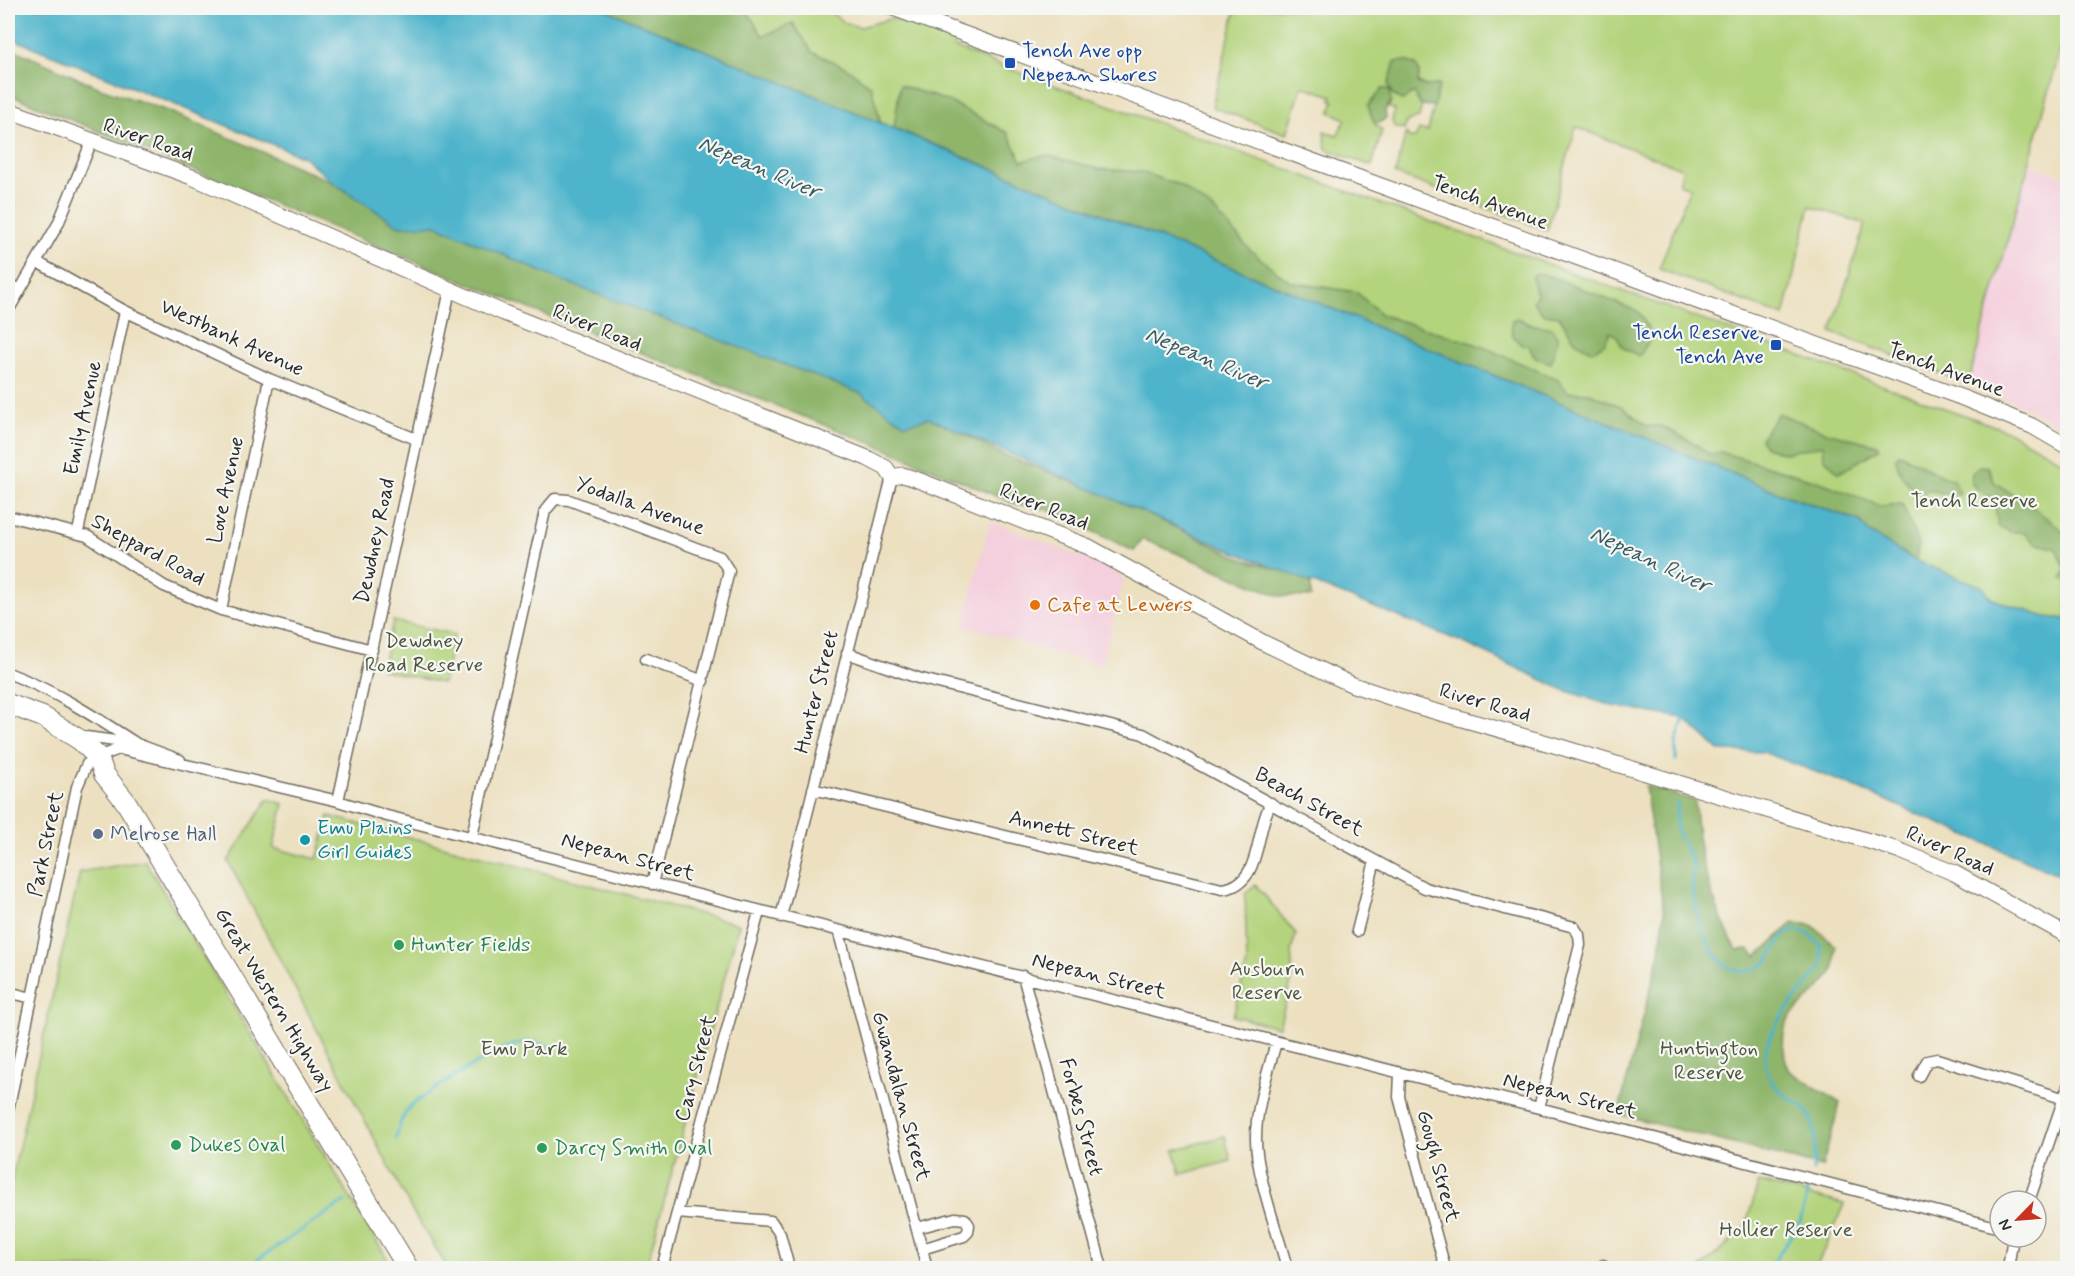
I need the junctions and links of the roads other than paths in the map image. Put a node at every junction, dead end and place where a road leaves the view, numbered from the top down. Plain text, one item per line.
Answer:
1 (893, 8) edge
2 (8, 110) edge
3 (91, 143) junction
4 (37, 262) junction
5 (8, 284) edge
6 (19, 290) junction
7 (450, 290) junction
8 (8, 311) edge
9 (125, 311) junction
10 (269, 379) junction
11 (416, 439) junction
12 (2067, 447) edge
13 (891, 477) junction
14 (8, 516) edge
15 (78, 532) junction
16 (221, 610) junction
17 (372, 650) junction
18 (847, 653) junction
19 (646, 659) dead end
20 (8, 673) edge
21 (703, 681) junction
22 (8, 704) edge
23 (8, 714) edge
24 (73, 735) junction
25 (136, 744) junction
26 (188, 764) junction
27 (96, 765) junction
28 (813, 789) junction
29 (338, 801) junction
30 (1271, 803) junction
31 (472, 836) junction
32 (1375, 861) junction
33 (652, 884) junction
34 (759, 912) junction
35 (781, 917) junction
36 (1357, 931) dead end
37 (839, 933) junction
38 (2067, 936) edge
39 (1023, 976) junction
40 (8, 992) edge
41 (32, 998) junction
42 (1276, 1042) junction
43 (1400, 1073) junction
44 (1919, 1076) dead end
45 (2067, 1086) edge
46 (2062, 1098) junction
47 (1539, 1108) junction
48 (8, 1110) edge
49 (2033, 1189) edge
50 (677, 1213) junction
51 (1988, 1225) edge
52 (917, 1228) junction
53 (922, 1249) junction
54 (2011, 1249) edge
55 (404, 1260) edge
56 (414, 1269) edge
57 (662, 1269) edge
58 (789, 1269) edge
59 (927, 1269) edge
60 (1102, 1269) edge
61 (1287, 1269) edge
62 (1445, 1269) edge
63 (2008, 1269) edge

1 - 12 street, Tench Avenue
2 - 3 street, River Road
3 - 4 street
3 - 7 street, River Road
4 - 6 street
4 - 9 street, Westbank Avenue
5 - 6 street
6 - 8 street
7 - 11 street, Dewdney Road
7 - 13 street, River Road
9 - 10 street, Westbank Avenue
9 - 15 street, Emily Avenue
10 - 11 street, Westbank Avenue
10 - 16 street, Love Avenue
11 - 17 street, Dewdney Road
13 - 18 street, Hunter Street
13 - 38 street, River Road
14 - 15 street, Sheppard Road
15 - 16 street, Sheppard Road
16 - 17 street, Sheppard Road
17 - 29 street, Dewdney Road
18 - 28 street, Hunter Street
18 - 30 street, Beach Street
19 - 21 street
20 - 25 street
21 - 31 street, Yodalla Avenue
21 - 33 street, Yodalla Avenue
22 - 24 highway, Great Western Highway
23 - 27 highway, Great Western Highway
24 - 25 street, Nepean Street
24 - 27 highway, Great Western Highway
25 - 26 street, Nepean Street
26 - 27 street, Nepean Street
26 - 29 street, Nepean Street
27 - 41 street, Park Street
27 - 55 highway, Great Western Highway
28 - 30 street, Annett Street
28 - 35 street, Hunter Street
29 - 31 street, Nepean Street
30 - 32 street, Beach Street
31 - 33 street, Nepean Street
32 - 36 street
32 - 47 street, Beach Street
33 - 34 street, Nepean Street
34 - 35 street, Nepean Street
34 - 50 street, Cary Street
35 - 37 street, Nepean Street
37 - 39 street, Nepean Street
37 - 52 street, Gwandalan Street
39 - 42 street, Nepean Street
39 - 60 street, Forbes Street
40 - 41 street
41 - 48 street, Park Street
42 - 43 street, Nepean Street
42 - 61 street
43 - 47 street, Nepean Street
43 - 62 street, Gough Street
44 - 46 street
45 - 46 street
46 - 49 street
47 - 51 street, Nepean Street
50 - 57 street, Cary Street
50 - 58 street
52 - 53 street, Gwandalan Street
52 - 53 street
53 - 59 street, Gwandalan Street
54 - 63 street
55 - 56 highway, Great Western Highway

